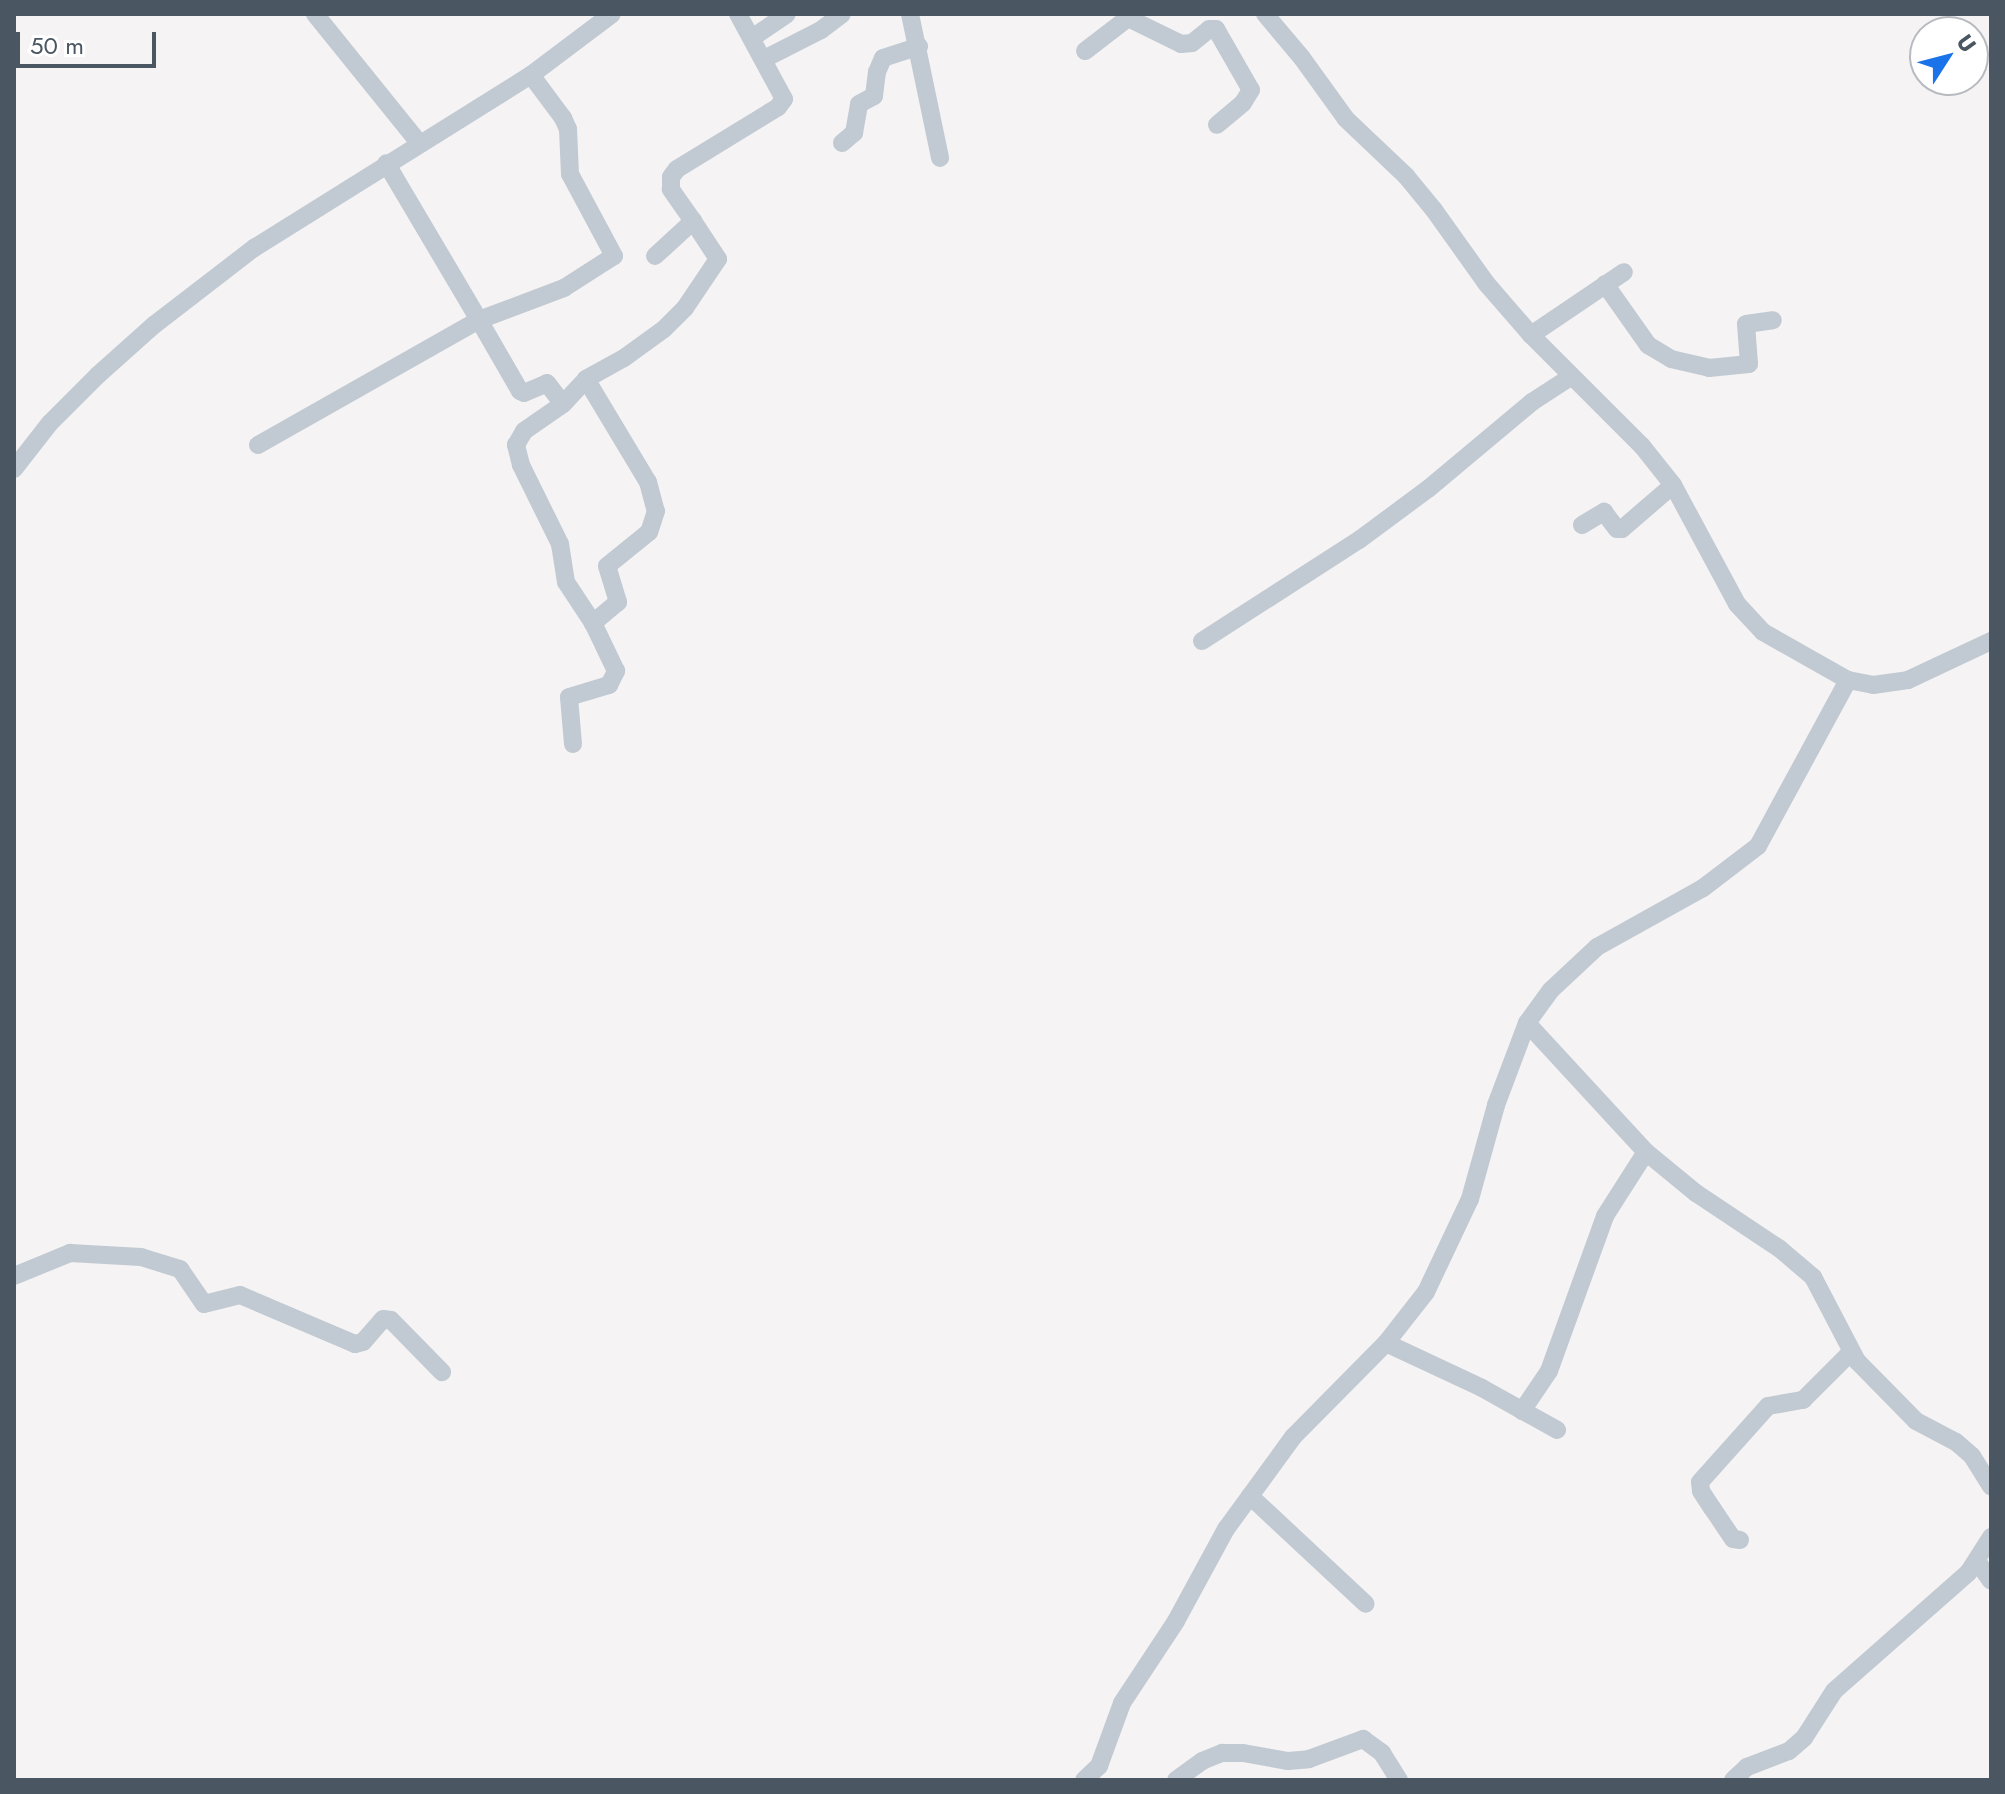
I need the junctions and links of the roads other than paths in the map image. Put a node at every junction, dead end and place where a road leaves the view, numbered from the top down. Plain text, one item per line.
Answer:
1 (315, 14) edge
2 (612, 14) edge
3 (738, 14) edge
4 (787, 14) edge
5 (842, 14) edge
6 (910, 14) edge
7 (1265, 14) edge
8 (1130, 16) edge
9 (752, 38) junction
10 (919, 46) junction
11 (1085, 51) dead end
12 (764, 59) junction
13 (531, 75) junction
14 (1217, 125) dead end
15 (419, 143) junction
16 (842, 143) dead end
17 (940, 158) dead end
18 (386, 163) junction
19 (693, 221) junction
20 (655, 256) dead end
21 (1624, 272) dead end
22 (1605, 284) junction
23 (479, 320) junction
24 (1773, 320) dead end
25 (1531, 335) junction
26 (1569, 378) junction
27 (586, 379) junction
28 (563, 404) junction
29 (258, 445) dead end
30 (14, 469) edge
31 (1673, 485) junction
32 (1582, 525) dead end
33 (593, 623) junction
34 (1202, 641) dead end
35 (1991, 641) edge
36 (1848, 680) junction
37 (573, 744) dead end
38 (1527, 1023) junction
39 (1646, 1152) junction
40 (14, 1276) edge
41 (1386, 1343) junction
42 (1850, 1353) junction
43 (442, 1372) dead end
44 (1522, 1411) junction
45 (1557, 1430) dead end
46 (1991, 1486) edge
47 (1250, 1496) junction
48 (1991, 1537) edge
49 (1740, 1540) dead end
50 (1977, 1561) junction
51 (1991, 1581) edge
52 (1366, 1604) dead end
53 (1099, 1766) junction
54 (1084, 1780) edge
55 (1113, 1780) edge
56 (1176, 1780) edge
57 (1399, 1780) edge
58 (1733, 1780) edge

1 - 15 street
2 - 13 street
3 - 9 street
4 - 9 street
5 - 12 street
6 - 10 street
7 - 25 street
8 - 11 street
8 - 14 street
9 - 12 street
10 - 16 street
10 - 17 street
12 - 19 street
13 - 15 street
13 - 23 street
15 - 18 street
18 - 23 street
18 - 30 street
19 - 20 street
19 - 27 street
21 - 22 street
22 - 24 street
22 - 25 street
23 - 28 street
23 - 29 street
25 - 26 street
26 - 31 street
26 - 34 street
27 - 28 street
27 - 33 street
28 - 33 street
31 - 32 street
31 - 36 street
33 - 37 street
35 - 36 street
36 - 38 street
38 - 39 street
38 - 41 street
39 - 42 street
39 - 44 street
40 - 43 street
41 - 44 street
41 - 47 street
42 - 46 street
42 - 49 street
44 - 45 street
47 - 52 street
47 - 53 street
48 - 50 street
50 - 51 street
50 - 58 street
53 - 54 street
53 - 55 street
56 - 57 street

